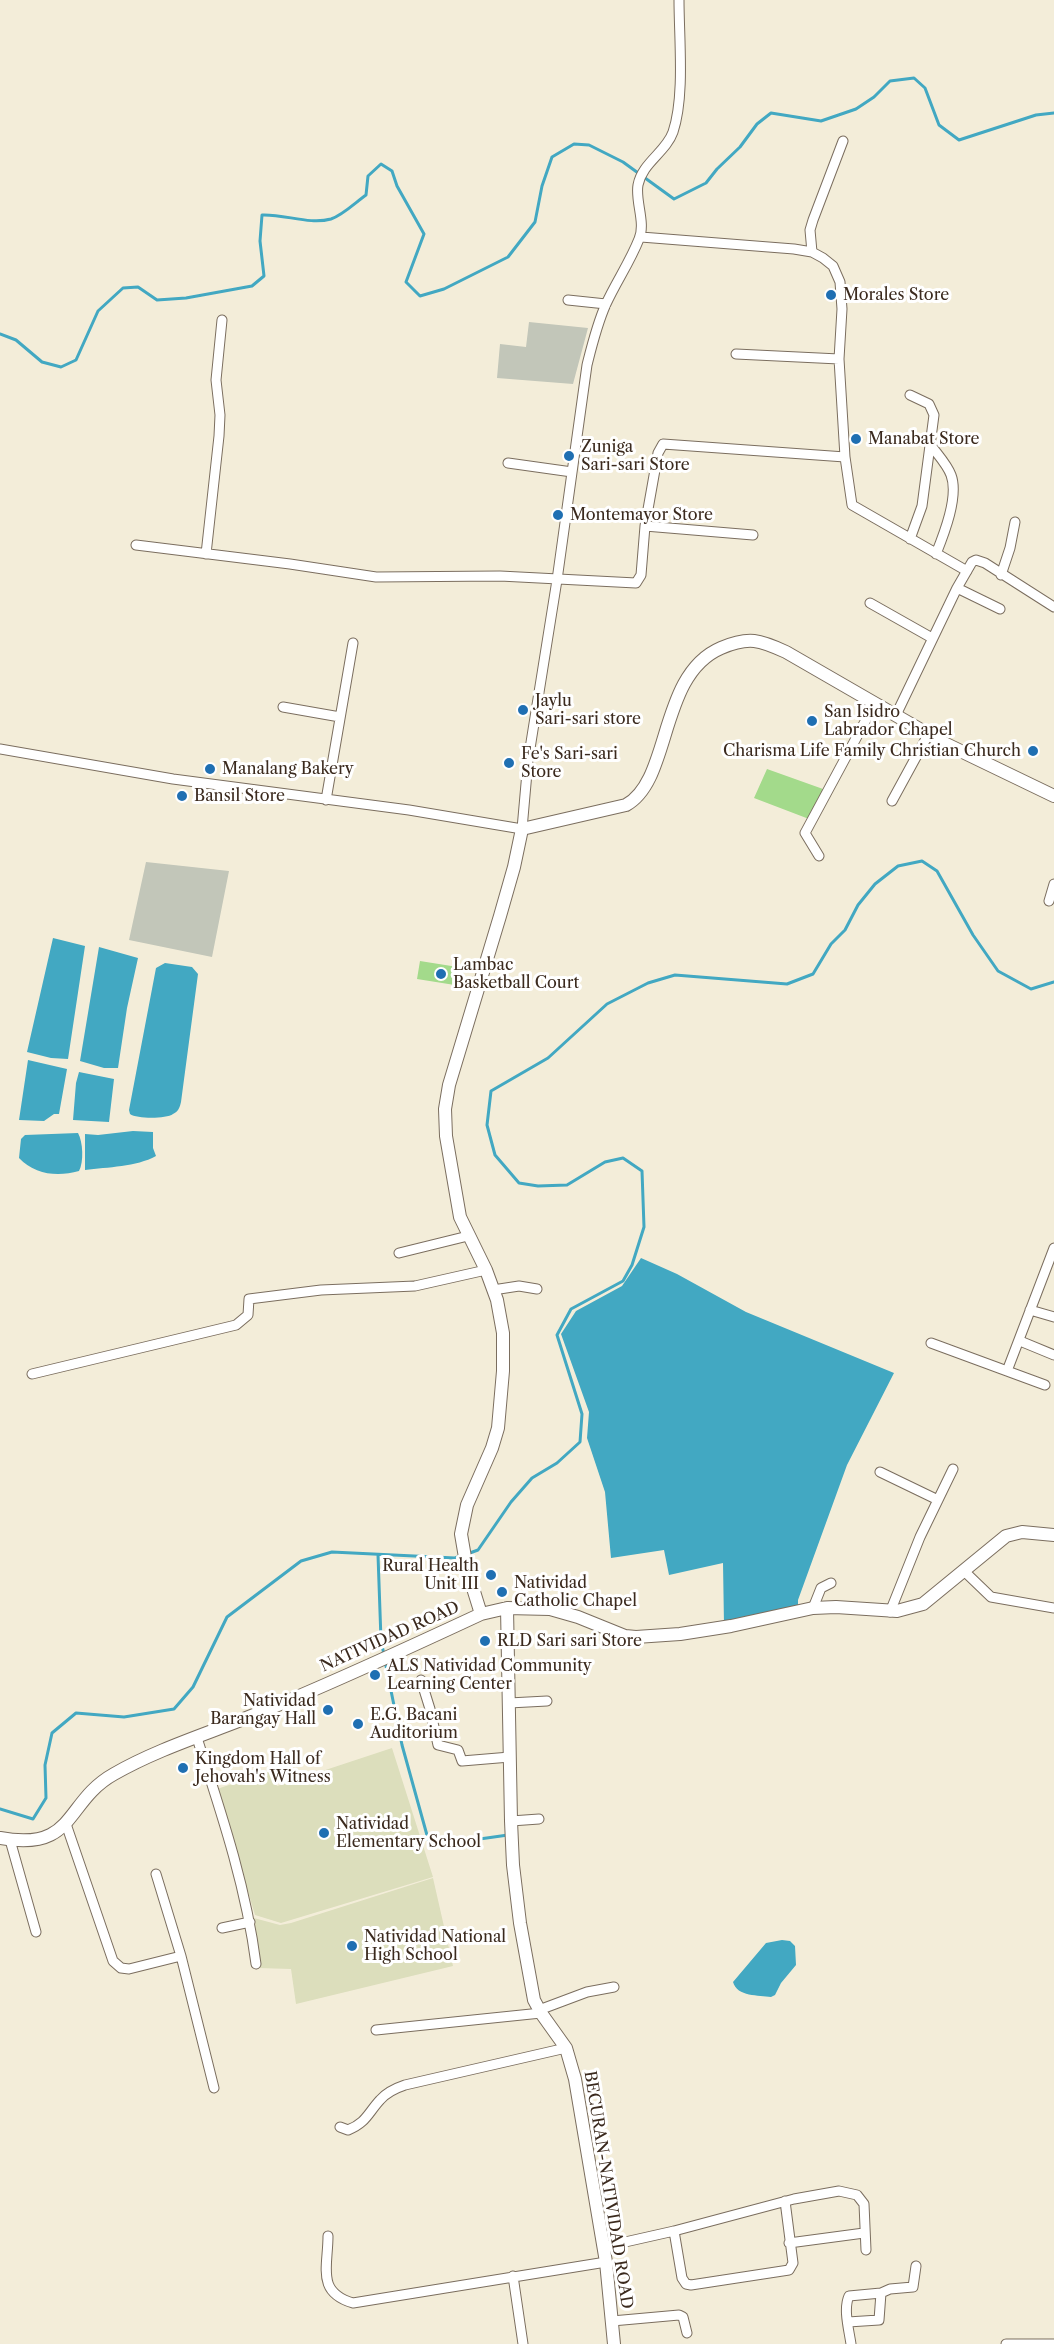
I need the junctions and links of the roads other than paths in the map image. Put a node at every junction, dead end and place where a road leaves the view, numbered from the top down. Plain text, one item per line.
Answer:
1 (679, 0) edge
2 (843, 141) dead end
3 (640, 237) junction
4 (812, 252) junction
5 (568, 300) dead end
6 (606, 304) junction
7 (222, 320) dead end
8 (736, 354) dead end
9 (839, 359) junction
10 (910, 395) dead end
11 (930, 444) junction
12 (844, 457) junction
13 (508, 463) dead end
14 (572, 472) junction
15 (1015, 522) dead end
16 (645, 526) junction
17 (753, 535) dead end
18 (910, 539) junction
19 (136, 545) dead end
20 (206, 554) junction
21 (936, 554) junction
22 (967, 571) junction
23 (1001, 575) junction
24 (557, 580) junction
25 (957, 588) junction
26 (870, 603) dead end
27 (1054, 607) edge
28 (1000, 609) dead end
29 (932, 638) junction
30 (353, 643) dead end
31 (875, 703) junction
32 (282, 707) dead end
33 (896, 715) junction
34 (340, 717) junction
35 (928, 735) junction
36 (0, 749) edge
37 (1054, 796) edge
38 (326, 800) junction
39 (892, 801) dead end
40 (522, 829) junction
41 (819, 856) dead end
42 (1054, 884) edge
43 (1049, 901) dead end
44 (468, 1236) junction
45 (1054, 1248) edge
46 (399, 1252) dead end
47 (486, 1270) junction
48 (1049, 1275) edge
49 (537, 1289) dead end
50 (494, 1290) junction
51 (1030, 1310) junction
52 (1054, 1317) edge
53 (1020, 1341) junction
54 (932, 1343) dead end
55 (1054, 1355) edge
56 (1007, 1371) junction
57 (32, 1374) dead end
58 (1045, 1385) dead end
59 (953, 1469) dead end
60 (880, 1472) dead end
61 (938, 1500) junction
62 (1054, 1535) edge
63 (964, 1570) junction
64 (831, 1583) dead end
65 (507, 1608) junction
66 (813, 1608) junction
67 (1054, 1608) edge
68 (890, 1612) junction
69 (481, 1614) junction
70 (421, 1680) dead end
71 (547, 1701) dead end
72 (509, 1703) junction
73 (197, 1738) junction
74 (510, 1757) junction
75 (539, 1819) dead end
76 (511, 1821) junction
77 (66, 1824) junction
78 (5, 1839) edge
79 (156, 1874) dead end
80 (250, 1922) junction
81 (222, 1928) dead end
82 (36, 1932) dead end
83 (181, 1956) junction
84 (256, 1964) dead end
85 (614, 1987) dead end
86 (540, 2012) junction
87 (376, 2030) dead end
88 (566, 2048) junction
89 (214, 2088) dead end
90 (339, 2127) dead end
91 (785, 2201) junction
92 (674, 2231) junction
93 (864, 2233) junction
94 (328, 2236) dead end
95 (789, 2243) junction
96 (603, 2247) junction
97 (866, 2250) dead end
98 (606, 2262) junction
99 (916, 2266) dead end
100 (513, 2276) junction
101 (881, 2293) junction
102 (612, 2321) junction
103 (848, 2322) junction
104 (687, 2332) dead end
105 (523, 2344) edge
106 (614, 2344) edge
107 (850, 2344) edge
108 (1006, 2344) edge
109 (1039, 2344) edge
110 (1054, 2344) edge

1 - 3 street
2 - 4 street
3 - 4 street
3 - 6 street
4 - 9 street
5 - 6 street
6 - 14 street
7 - 20 street
8 - 9 street
9 - 12 street
10 - 11 street
11 - 18 street
11 - 21 street
12 - 16 street
12 - 18 street
13 - 14 street
14 - 24 street
15 - 23 street
16 - 17 street
16 - 24 street
18 - 21 street
19 - 20 street
20 - 24 street
21 - 22 street
22 - 23 street
22 - 25 street
23 - 27 street
24 - 40 street
25 - 28 street
25 - 29 street
26 - 29 street
29 - 33 street
30 - 34 street
31 - 33 street
31 - 40 street
31 - 41 street
32 - 34 street
33 - 35 street
34 - 38 street
35 - 37 street
35 - 39 street
36 - 38 street
38 - 40 street
40 - 44 street
42 - 43 street
44 - 46 street
44 - 47 street
45 - 48 street
47 - 50 street
47 - 57 street
48 - 51 street
49 - 50 street
50 - 69 street
51 - 52 street
51 - 53 street
53 - 55 street
53 - 56 street
54 - 56 street
56 - 58 street
59 - 61 street
60 - 61 street
61 - 68 street
62 - 63 street, NATIVIDAD ROAD
63 - 67 street
63 - 68 street, NATIVIDAD ROAD
64 - 66 street
65 - 66 street, NATIVIDAD ROAD
65 - 69 street, NATIVIDAD ROAD
65 - 72 street, BECURAN-NATIVIDAD ROAD
66 - 68 street, NATIVIDAD ROAD
69 - 73 street, NATIVIDAD ROAD
70 - 74 street
71 - 72 street
72 - 74 street, BECURAN-NATIVIDAD ROAD
73 - 77 street, NATIVIDAD ROAD
73 - 80 street
74 - 76 street, BECURAN-NATIVIDAD ROAD
75 - 76 street
76 - 86 street, BECURAN-NATIVIDAD ROAD
77 - 78 street, NATIVIDAD ROAD
77 - 83 street
78 - 82 street
79 - 83 street
80 - 81 street
80 - 84 street
83 - 89 street
85 - 86 street
86 - 87 street
86 - 88 street, BECURAN-NATIVIDAD ROAD
88 - 90 street
88 - 96 street, BECURAN-NATIVIDAD ROAD
91 - 92 street
91 - 93 street
91 - 95 street
92 - 95 street
92 - 96 street
93 - 95 street
93 - 97 street
94 - 100 street
96 - 98 street, BECURAN-NATIVIDAD ROAD
98 - 100 street
98 - 102 street, BECURAN-NATIVIDAD ROAD
99 - 101 street
100 - 105 street
101 - 103 street
101 - 103 street
102 - 104 street
102 - 106 street, BECURAN-NATIVIDAD ROAD
103 - 107 street
108 - 109 street
109 - 110 street

